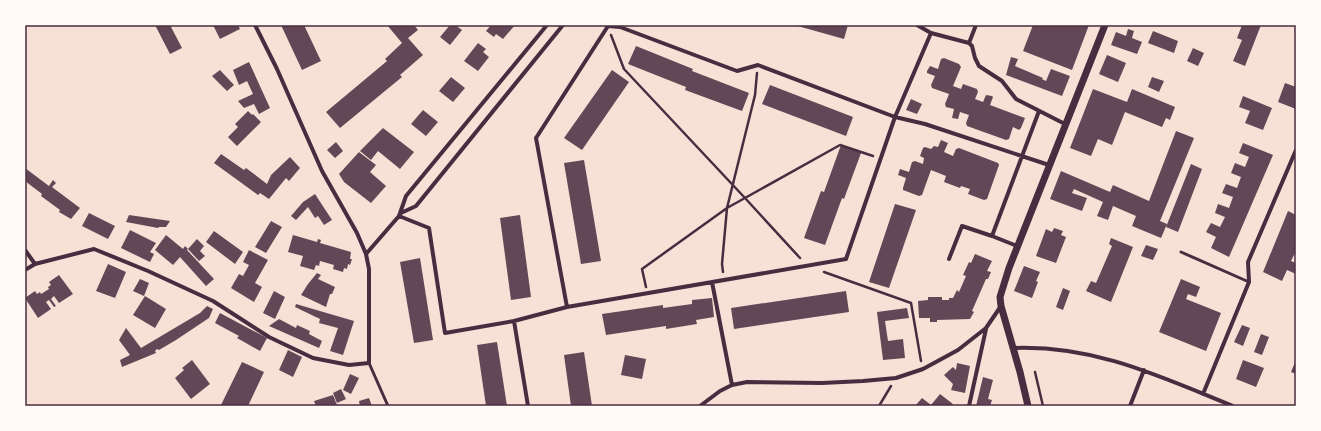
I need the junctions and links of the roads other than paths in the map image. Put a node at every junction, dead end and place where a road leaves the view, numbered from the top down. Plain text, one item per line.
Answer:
1 (255, 25) edge
2 (547, 25) edge
3 (563, 25) edge
4 (917, 25) edge
5 (976, 25) edge
6 (1105, 25) edge
7 (607, 26) edge
8 (932, 33) junction
9 (970, 43) junction
10 (1039, 111) junction
11 (895, 117) junction
12 (1065, 124) junction
13 (1296, 150) edge
14 (1022, 157) junction
15 (1049, 165) junction
16 (400, 214) junction
17 (992, 236) junction
18 (1017, 246) junction
19 (25, 250) edge
20 (1181, 252) dead end
21 (366, 254) junction
22 (949, 259) dead end
23 (34, 264) junction
24 (25, 270) edge
25 (712, 282) junction
26 (1249, 282) junction
27 (1001, 306) junction
28 (567, 307) junction
29 (514, 321) junction
30 (986, 328) junction
31 (1013, 348) junction
32 (369, 363) junction
33 (1144, 370) junction
34 (732, 385) junction
35 (1203, 394) junction
36 (388, 406) edge
37 (528, 406) edge
38 (700, 406) edge
39 (969, 406) edge
40 (1028, 406) edge
41 (1130, 406) edge
42 (1233, 406) edge

1 - 21 street
2 - 16 street
3 - 16 street
4 - 8 street
5 - 9 street
6 - 12 street
7 - 11 street
7 - 28 street
8 - 9 street
8 - 11 street
9 - 10 street
10 - 12 street
10 - 14 street
11 - 14 street
11 - 25 street
12 - 15 street
13 - 26 street
14 - 15 street
14 - 17 street
15 - 18 street
16 - 21 street
16 - 29 street
17 - 18 street
17 - 22 street
18 - 27 street
19 - 23 street
20 - 26 lane
21 - 32 street
23 - 24 street
23 - 32 street
25 - 28 street
25 - 34 street
26 - 35 street
27 - 30 street
27 - 31 street
28 - 29 street
29 - 37 street
30 - 34 street
30 - 39 street
31 - 33 street
31 - 40 street
32 - 36 lane
33 - 35 street
33 - 41 street
34 - 38 street
35 - 42 street

